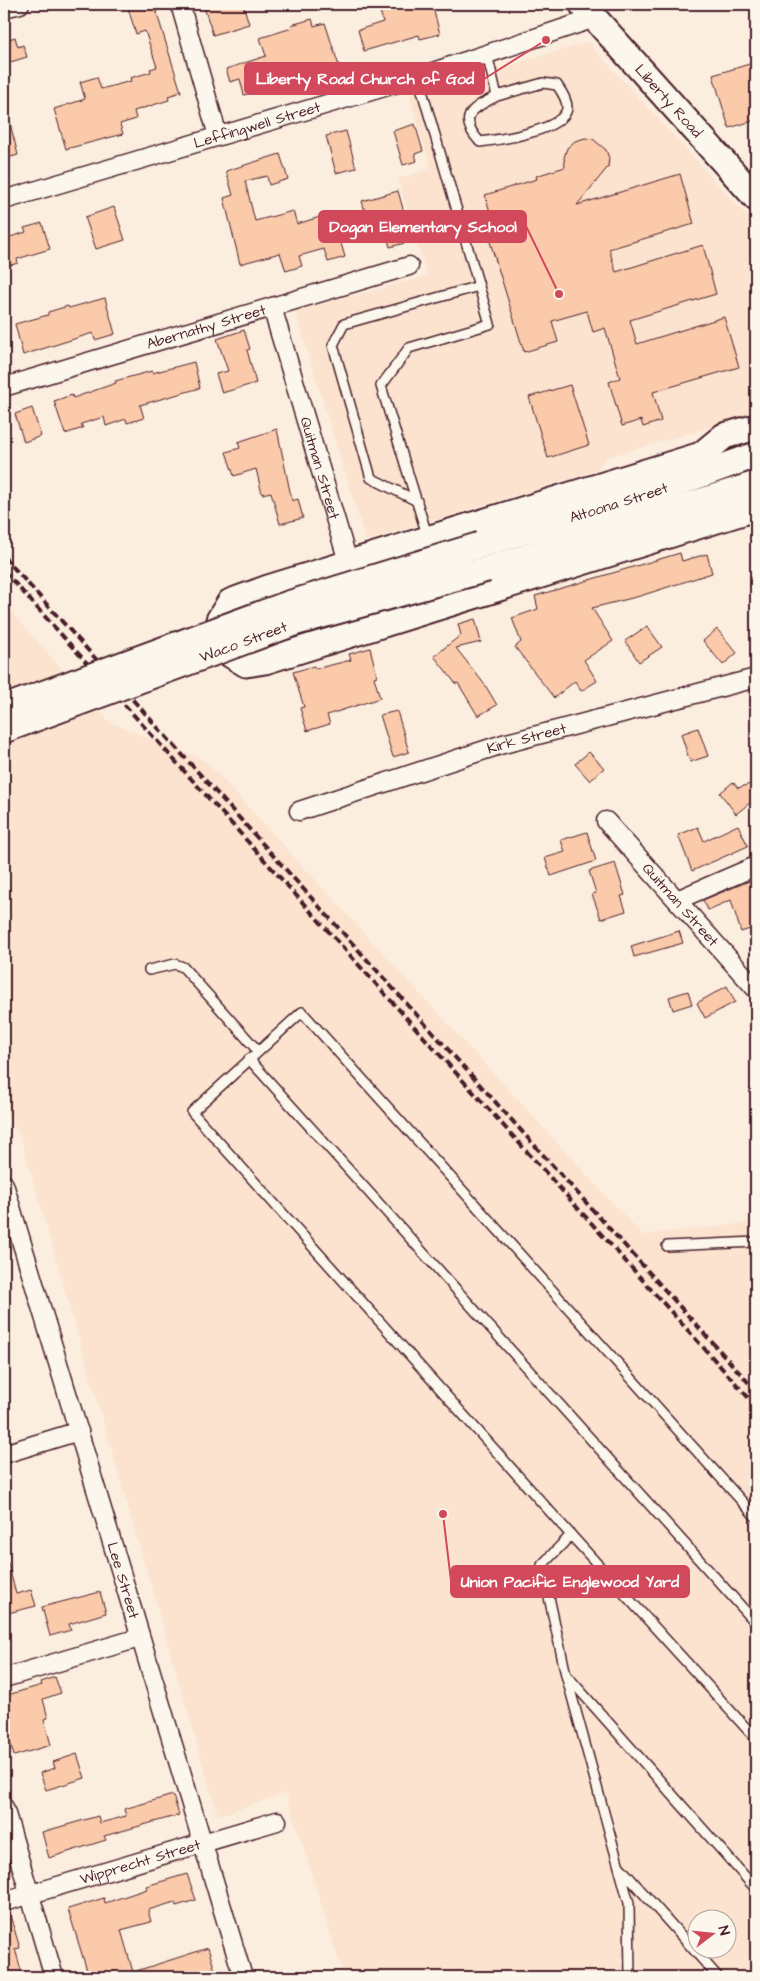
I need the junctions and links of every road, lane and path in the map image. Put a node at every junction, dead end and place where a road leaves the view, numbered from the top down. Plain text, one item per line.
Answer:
1 (20, 4) edge
2 (180, 4) edge
3 (4, 8) edge
4 (589, 11) edge
5 (486, 54) junction
6 (418, 77) junction
7 (497, 96) junction
8 (218, 136) junction
9 (756, 198) edge
10 (4, 200) edge
11 (409, 266) dead end
12 (479, 286) junction
13 (272, 307) junction
14 (4, 387) edge
15 (756, 427) edge
16 (756, 448) edge
17 (701, 454) junction
18 (756, 455) edge
19 (756, 484) edge
20 (417, 501) junction
21 (756, 506) edge
22 (428, 539) junction
23 (480, 545) joint
24 (349, 564) junction
25 (487, 569) joint
26 (368, 628) junction
27 (756, 678) edge
28 (4, 708) edge
29 (4, 730) edge
30 (299, 811) dead end
31 (606, 821) dead end
32 (756, 866) edge
33 (677, 900) junction
34 (149, 970) dead end
35 (756, 989) edge
36 (258, 1051) junction
37 (249, 1060) junction
38 (4, 1184) edge
39 (10, 1227) edge
40 (756, 1242) edge
41 (667, 1246) dead end
42 (79, 1431) junction
43 (4, 1454) edge
44 (756, 1517) edge
45 (571, 1535) junction
46 (756, 1623) edge
47 (139, 1638) junction
48 (566, 1674) junction
49 (4, 1678) edge
50 (756, 1738) edge
51 (4, 1808) edge
52 (277, 1821) dead end
53 (201, 1842) junction
54 (618, 1865) junction
55 (756, 1889) edge
56 (30, 1894) junction
57 (4, 1902) edge
58 (54, 1977) edge
59 (243, 1977) edge
60 (630, 1977) edge
61 (718, 1977) edge

1 - 3 street
2 - 8 street
4 - 5 street, Leffingwell Street
4 - 9 main road, Liberty Road
5 - 6 street, Leffingwell Street
5 - 7 lane
6 - 8 street, Leffingwell Street
6 - 12 lane
7 - 7 lane
8 - 10 street, Leffingwell Street
11 - 13 street, Abernathy Street
12 - 20 lane
12 - 20 lane
13 - 14 street, Abernathy Street
13 - 24 street, Quitman Street
15 - 17 main road
16 - 17 main road
17 - 22 main road
18 - 23 main road, Altoona Street
19 - 25 main road, Altoona Street
20 - 22 lane
21 - 26 main road
22 - 24 main road
23 - 28 main road, Waco Street, bridge
24 - 26 street, Quitman Street
24 - 26 main road
25 - 29 main road, Waco Street, bridge
27 - 30 street, Kirk Street
31 - 33 street, Quitman Street
32 - 33 street
33 - 35 street, Quitman Street
34 - 36 lane
36 - 37 lane
36 - 44 lane
37 - 45 lane
37 - 46 lane
38 - 39 street, Lee Street
39 - 42 street, Lee Street
40 - 41 lane
42 - 43 street
42 - 47 street, Lee Street
45 - 48 lane
45 - 50 lane
47 - 49 street
47 - 53 street, Lee Street
48 - 54 lane
48 - 55 lane
51 - 56 street
52 - 53 street, Wipprecht Street
53 - 56 street, Wipprecht Street
53 - 59 street, Lee Street
54 - 60 lane
54 - 61 lane
56 - 57 street, Wipprecht Street
56 - 58 street

